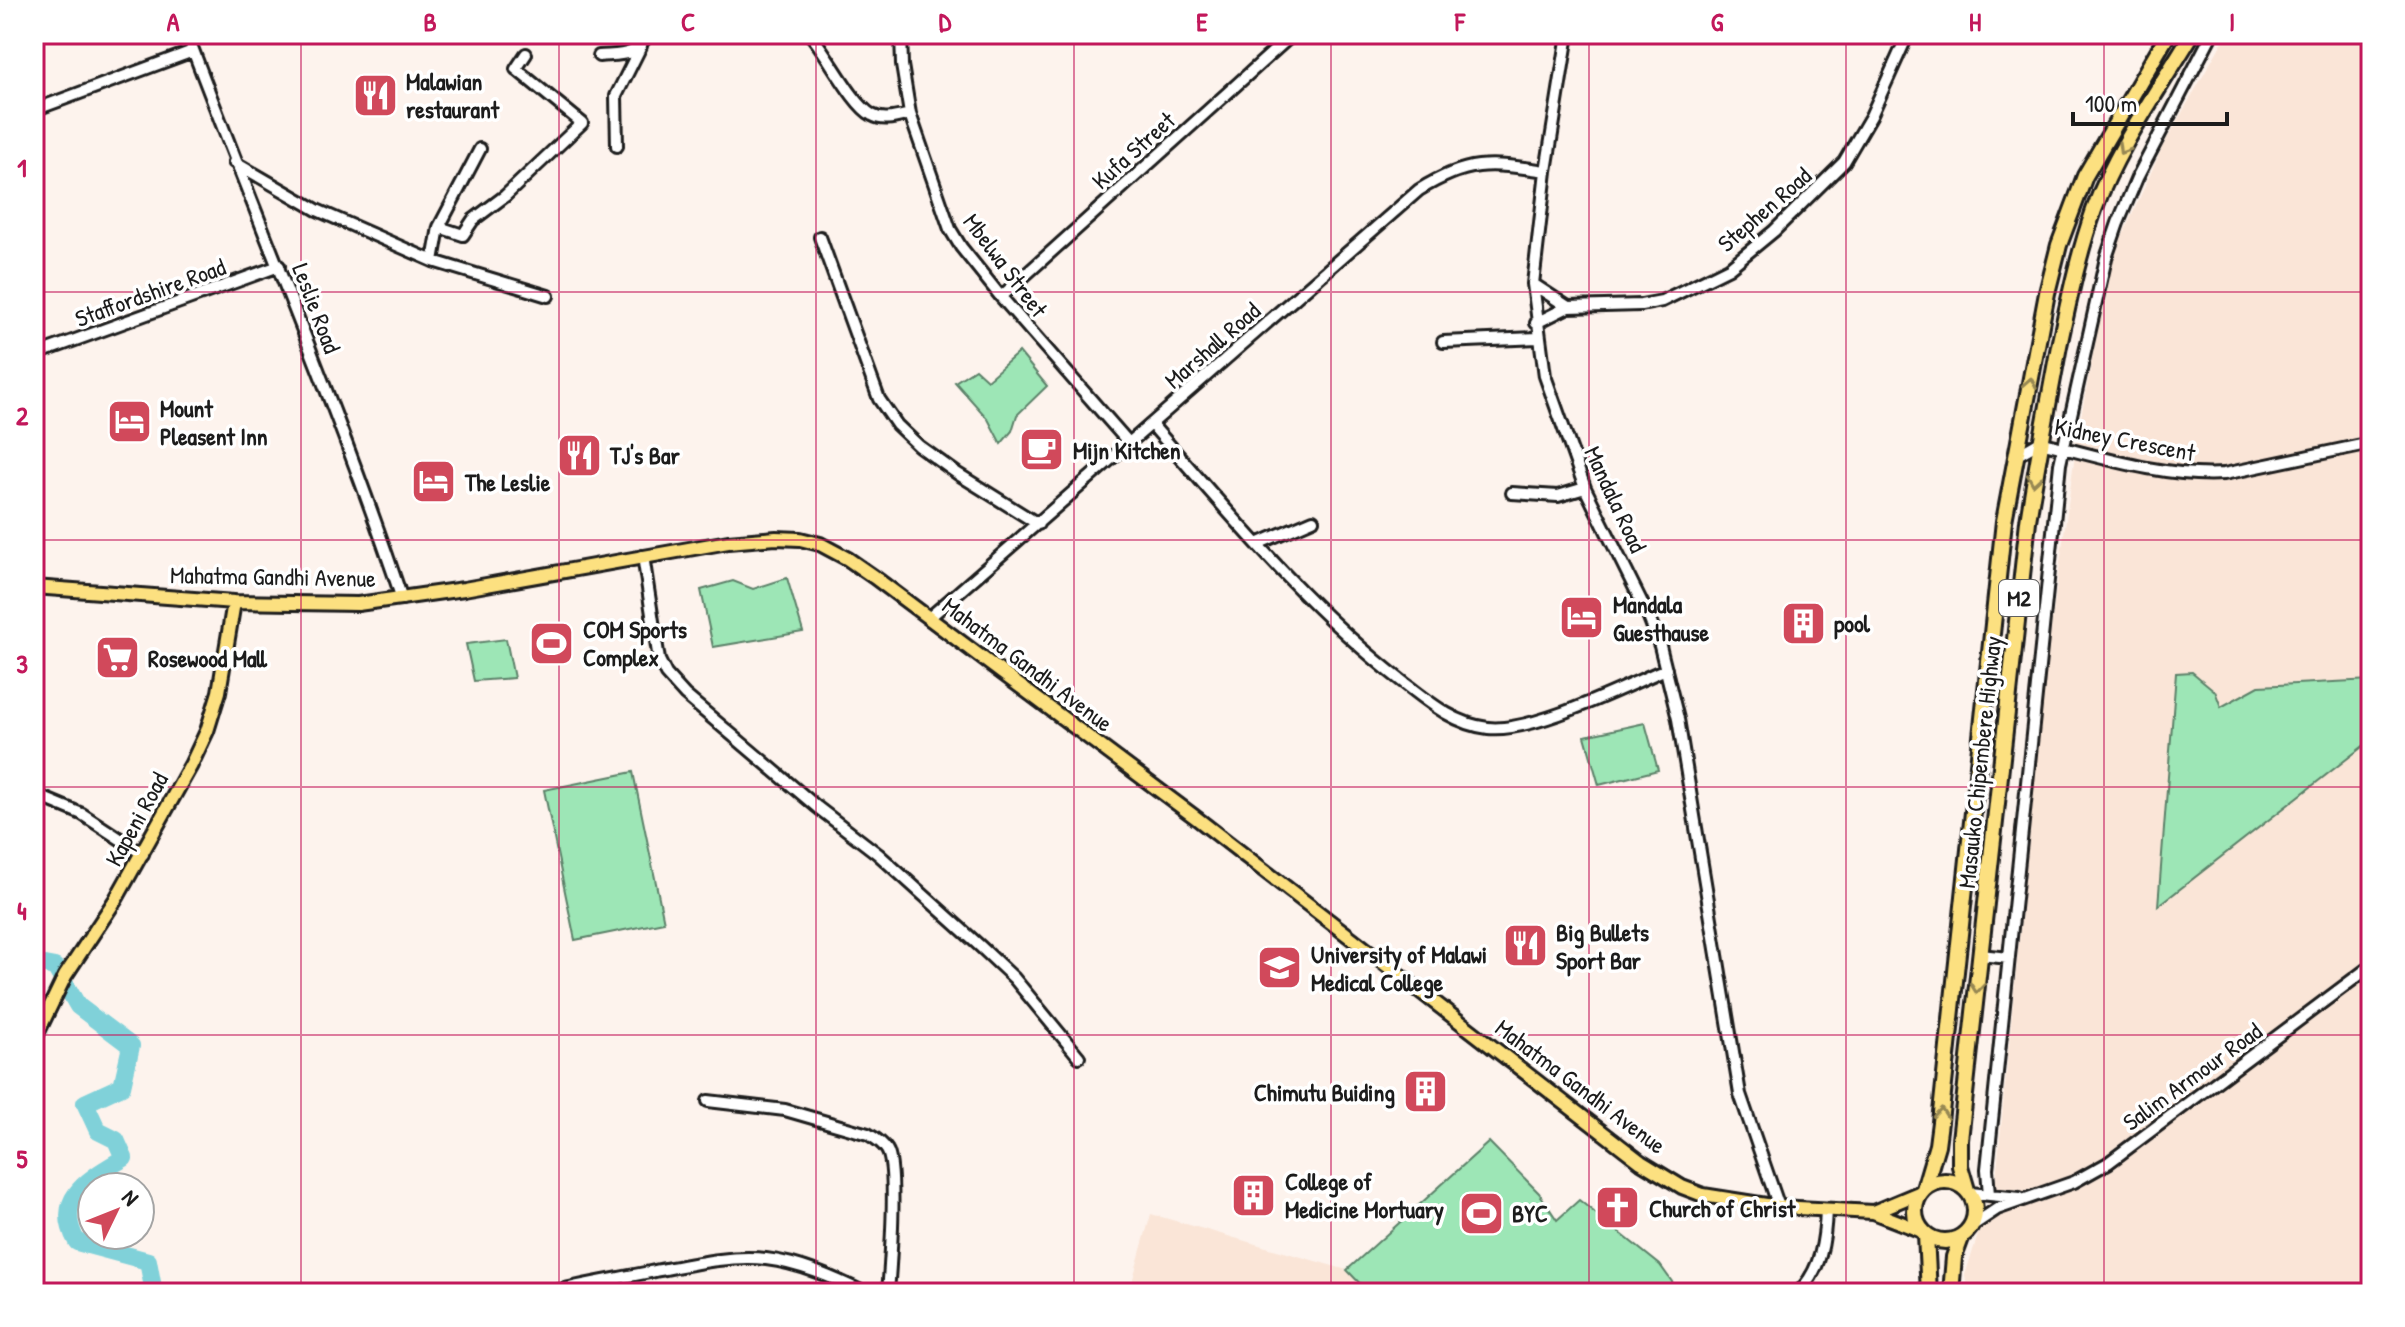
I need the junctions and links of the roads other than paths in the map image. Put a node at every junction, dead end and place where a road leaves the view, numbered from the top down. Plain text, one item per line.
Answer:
1 (187, 34) edge
2 (648, 34) edge
3 (810, 34) edge
4 (901, 34) edge
5 (1293, 34) edge
6 (1568, 34) edge
7 (1908, 34) edge
8 (2168, 34) edge
9 (2192, 34) edge
10 (2212, 34) edge
11 (641, 46) junction
12 (193, 51) junction
13 (526, 54) dead end
14 (599, 56) dead end
15 (34, 110) edge
16 (910, 114) junction
17 (617, 146) dead end
18 (480, 149) dead end
19 (234, 162) junction
20 (1546, 171) junction
21 (439, 227) junction
22 (820, 237) dead end
23 (433, 261) junction
24 (279, 266) junction
25 (1533, 284) junction
26 (548, 296) dead end
27 (1001, 297) junction
28 (1568, 307) junction
29 (1536, 323) junction
30 (1538, 338) junction
31 (1443, 342) dead end
32 (34, 355) edge
33 (1152, 425) junction
34 (2040, 442) junction
35 (1129, 443) junction
36 (2371, 443) edge
37 (2064, 448) junction
38 (2016, 456) junction
39 (1585, 488) junction
40 (1512, 493) dead end
41 (1313, 520) dead end
42 (1038, 524) junction
43 (1257, 544) junction
44 (643, 556) junction
45 (34, 587) edge
46 (402, 599) junction
47 (234, 602) junction
48 (930, 617) junction
49 (1666, 669) junction
50 (34, 794) edge
51 (143, 854) junction
52 (1980, 955) junction
53 (2009, 958) junction
54 (2371, 966) edge
55 (34, 1040) edge
56 (1079, 1057) dead end
57 (708, 1101) dead end
58 (1922, 1191) junction
59 (1968, 1192) junction
60 (1989, 1195) junction
61 (2026, 1198) junction
62 (1779, 1207) junction
63 (1826, 1209) junction
64 (1873, 1212) junction
65 (1973, 1225) junction
66 (1924, 1233) junction
67 (1961, 1238) junction
68 (548, 1293) edge
69 (865, 1293) edge
70 (888, 1293) edge
71 (1798, 1293) edge
72 (1929, 1293) edge
73 (1951, 1293) edge

1 - 12 street, Leslie Road
2 - 11 street
3 - 16 street
4 - 16 street, Mbelwa Street
5 - 27 street, Kufa Street
6 - 20 street, Mandala Road
7 - 28 street, Stephen Road
38 -> 8 highway, Masauko Chipembere Highway / M2
9 -> 34 highway, Masauko Chipembere Highway / M2
10 - 37 street
11 - 14 street
11 - 17 street
12 - 15 street
12 - 19 street, Leslie Road
13 - 21 street
16 - 27 street, Mbelwa Street
18 - 21 street
19 - 23 street
19 - 24 street, Leslie Road
20 - 25 street, Mandala Road
20 - 33 street, Marshall Road
21 - 23 street
22 - 42 street
23 - 26 street
24 - 32 street, Staffordshire Road
24 - 46 street, Leslie Road
25 - 28 street
25 - 29 street, Mandala Road
27 - 35 street, Mbelwa Street
28 - 29 street, Stephen Road
29 - 30 street, Mandala Road
30 - 31 street
30 - 39 street, Mandala Road
33 - 35 street, Marshall Road
33 - 43 street
34 - 37 street, Kidney Crescent
34 - 38 street, Kidney Crescent
34 -> 52 highway, Masauko Chipembere Highway / M2
35 - 42 street, Marshall Road
36 - 37 street, Kidney Crescent
37 - 53 street
58 -> 38 highway, Masauko Chipembere Highway / M2
39 - 40 street
39 - 49 street, Mandala Road
41 - 43 street
42 - 48 street, Marshall Road
43 - 49 street
44 - 46 main road, Mahatma Gandhi Avenue
44 - 48 main road, Mahatma Gandhi Avenue
44 - 56 street
45 - 47 main road, Mahatma Gandhi Avenue
46 - 47 main road, Mahatma Gandhi Avenue
47 - 51 main road, Kapeni Road
48 - 62 main road, Mahatma Gandhi Avenue
49 - 62 street, Mandala Road
50 - 51 street
51 - 55 main road, Kapeni Road
52 - 53 street
52 -> 59 highway, Masauko Chipembere Highway / M2
53 - 60 street
54 - 61 street, Salim Armour Road
57 - 70 street
58 - 59 highway
58 - 64 main road, Mahatma Gandhi Avenue
58 - 66 highway, M2
59 - 60 street, Salim Armour Road
59 - 65 highway, M2
60 - 61 street, Salim Armour Road
61 - 65 street, Salim Armour Road
62 - 63 main road, Mahatma Gandhi Avenue
63 - 64 main road, Mahatma Gandhi Avenue
63 - 71 street
64 - 66 main road, Mahatma Gandhi Avenue
65 - 67 highway
66 - 67 highway
66 - 72 highway, M2
67 - 73 highway
68 - 69 street

